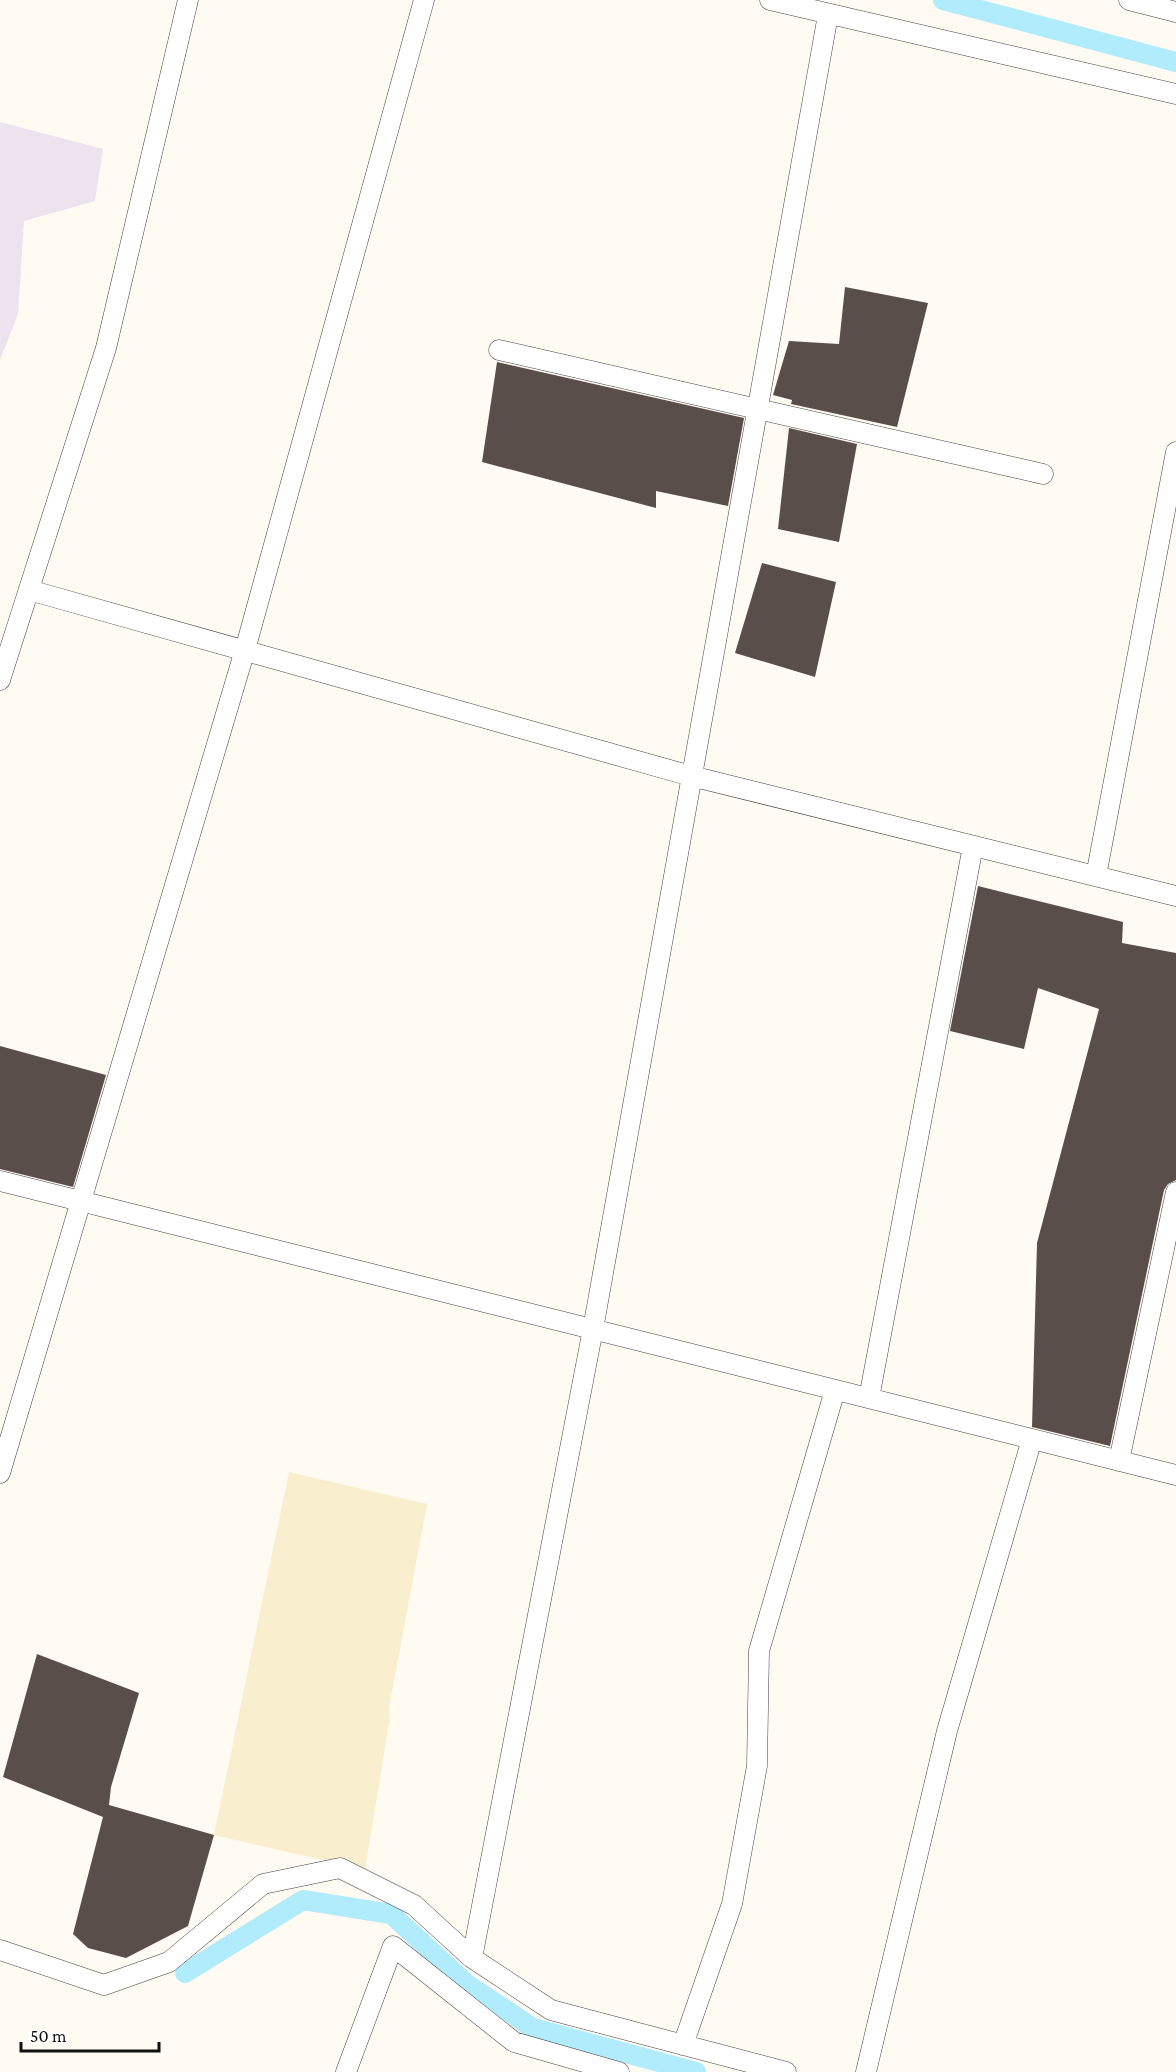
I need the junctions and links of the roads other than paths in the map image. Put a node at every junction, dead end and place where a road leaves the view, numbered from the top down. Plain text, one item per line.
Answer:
1 (188, 0) edge
2 (424, 0) edge
3 (770, 0) edge
4 (1129, 0) edge
5 (1176, 12) edge
6 (828, 15) junction
7 (1176, 94) edge
8 (499, 350) dead end
9 (758, 409) junction
10 (1176, 452) edge
11 (1043, 474) dead end
12 (29, 590) junction
13 (245, 650) junction
14 (0, 680) edge
15 (691, 776) junction
16 (973, 846) junction
17 (1096, 876) junction
18 (1176, 896) edge
19 (0, 1182) edge
20 (1176, 1192) edge
21 (81, 1202) junction
22 (593, 1329) junction
23 (835, 1390) junction
24 (869, 1398) junction
25 (1032, 1439) junction
26 (1119, 1461) junction
27 (0, 1473) edge
28 (1176, 1475) edge
29 (0, 1950) edge
30 (472, 1958) junction
31 (683, 2045) junction
32 (346, 2072) edge
33 (619, 2072) edge
34 (786, 2072) edge
35 (866, 2072) edge

1 - 12 street
2 - 13 street
3 - 6 street
4 - 5 street
6 - 7 street
6 - 9 street
8 - 9 street
9 - 11 street
9 - 15 street
10 - 17 street
12 - 13 street
12 - 14 street
13 - 15 street
13 - 21 street
15 - 16 street
15 - 22 street
16 - 17 street
16 - 24 street
17 - 18 street
19 - 21 street
20 - 26 street
21 - 22 street
21 - 27 street
22 - 23 street
22 - 30 street
23 - 24 street
23 - 31 street
24 - 25 street
25 - 26 street
25 - 35 street
26 - 28 street
29 - 30 street
30 - 31 street
31 - 34 street
32 - 33 street

